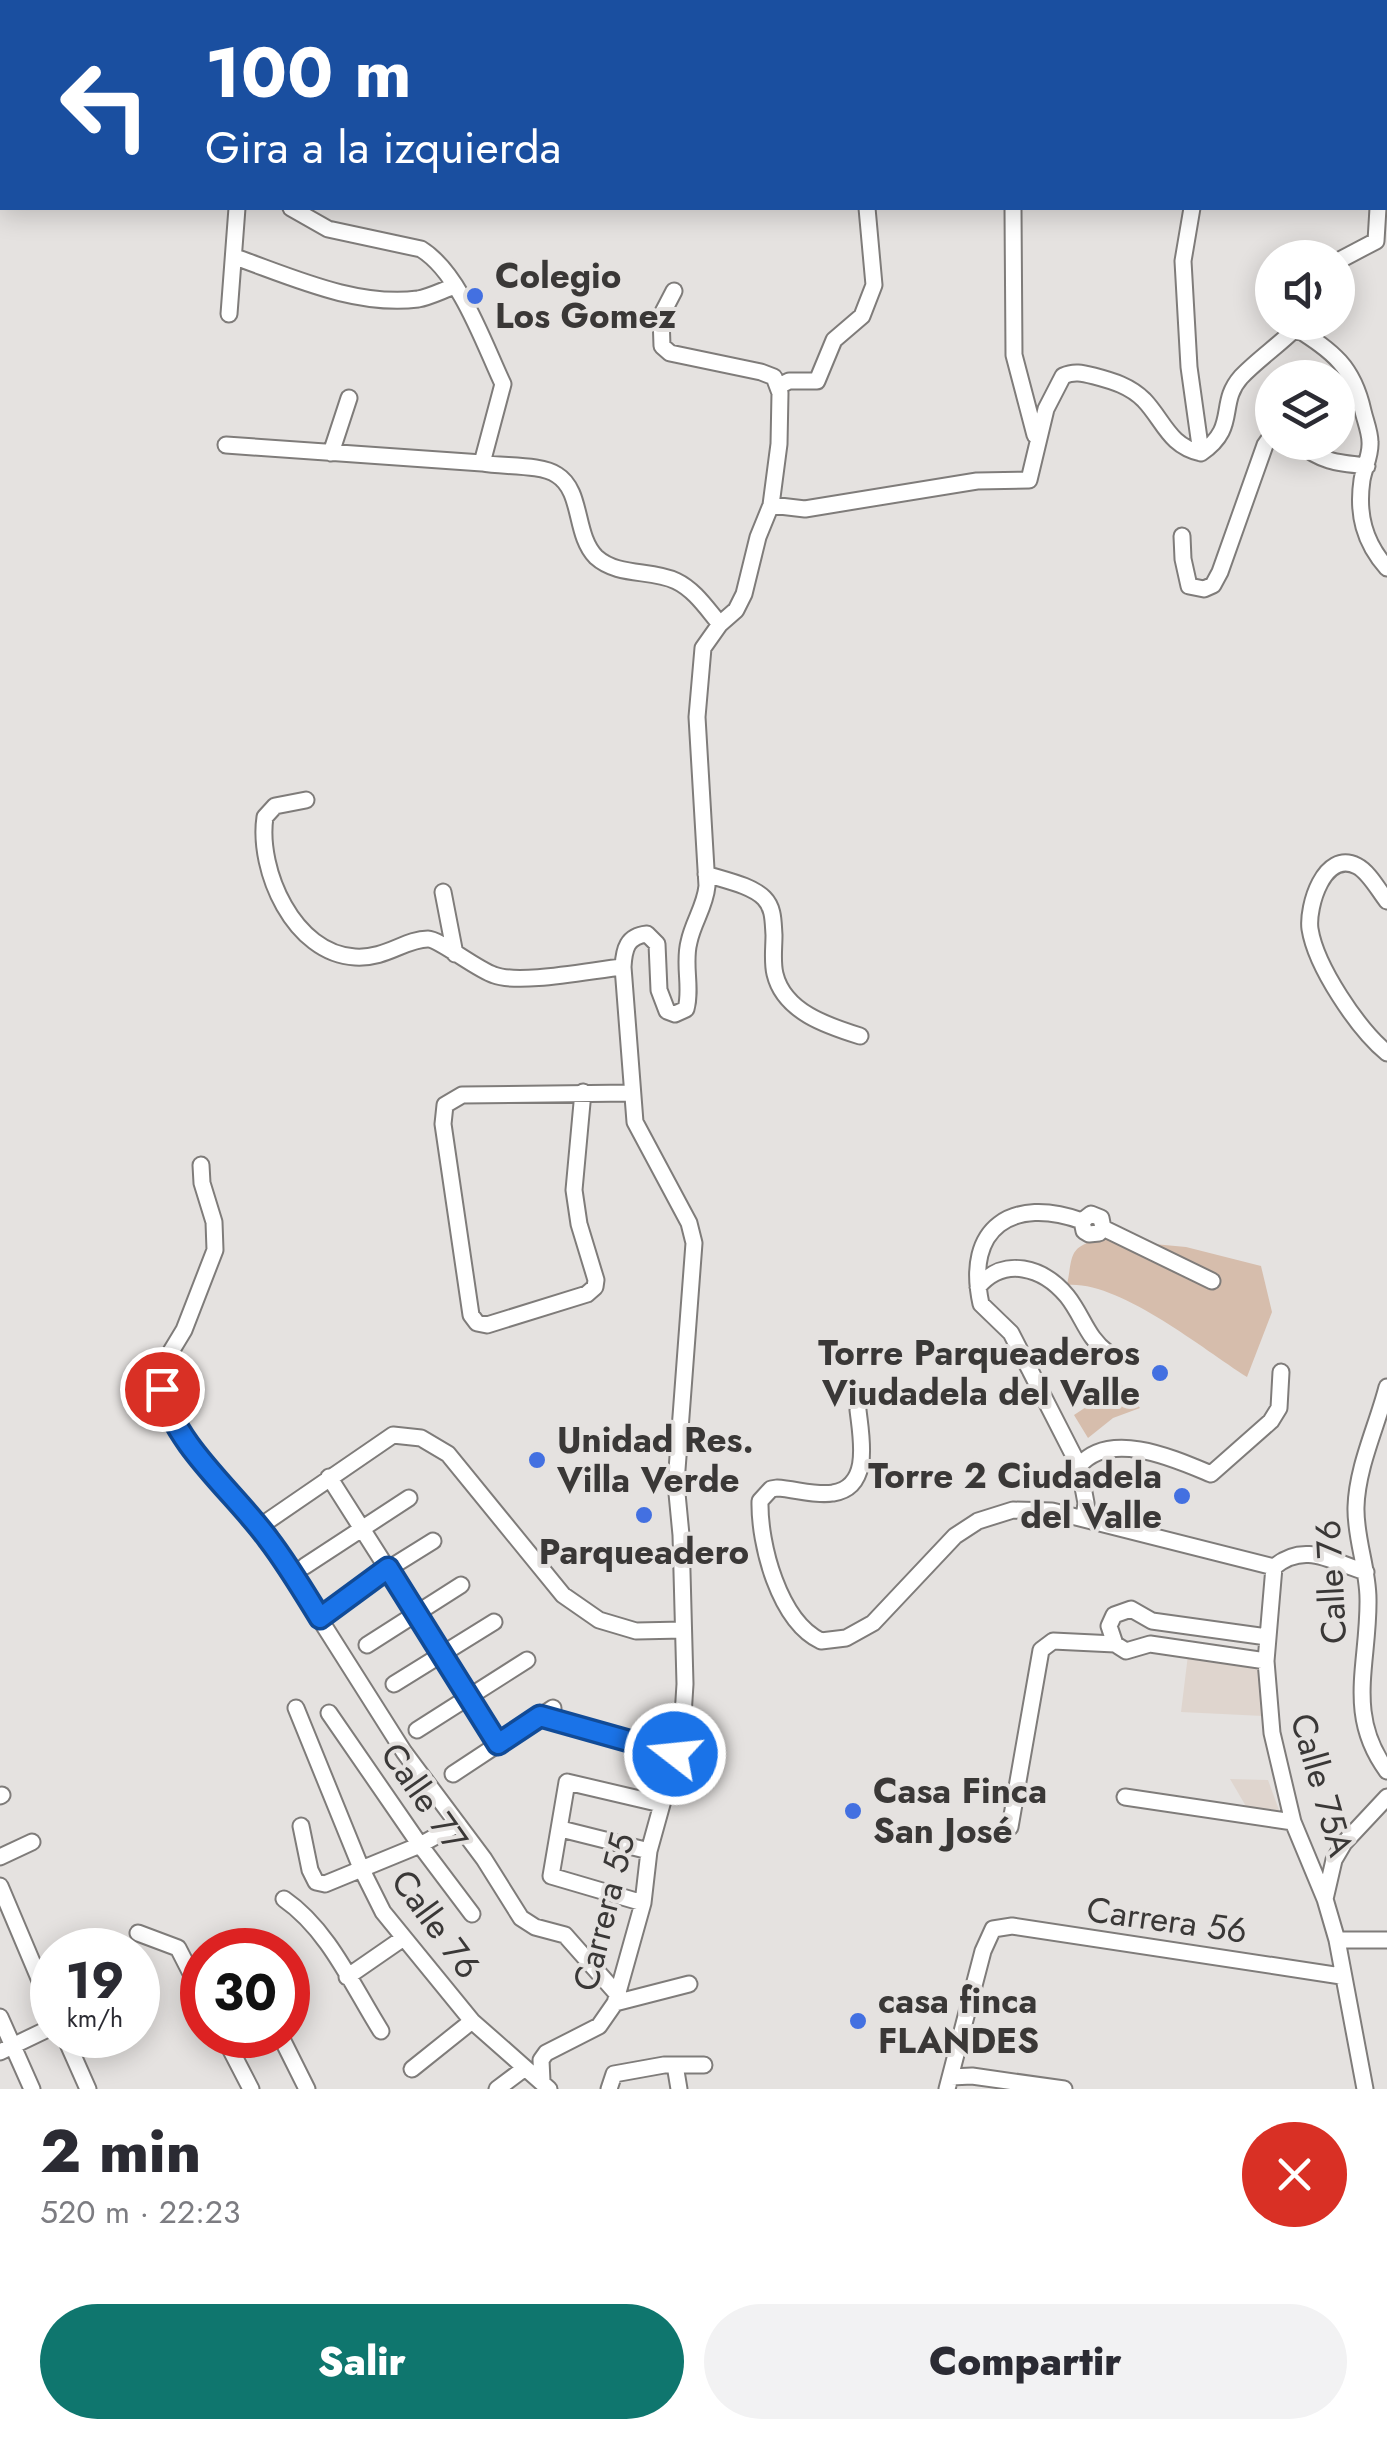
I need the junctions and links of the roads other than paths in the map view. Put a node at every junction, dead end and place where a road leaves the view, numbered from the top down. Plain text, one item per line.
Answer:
1 (236, 210) edge
2 (294, 210) edge
3 (867, 210) edge
4 (1013, 210) edge
5 (1192, 210) edge
6 (1378, 210) edge
7 (1355, 252) edge
8 (235, 257) junction
9 (455, 286) junction
10 (674, 291) dead end
11 (229, 314) dead end
12 (1283, 340) edge
13 (1316, 340) edge
14 (779, 386) junction
15 (349, 398) dead end
16 (1036, 439) junction
17 (226, 444) dead end
18 (331, 453) junction
19 (1201, 453) junction
20 (1259, 460) edge
21 (1324, 460) edge
22 (482, 464) junction
23 (1366, 466) junction
24 (771, 505) junction
25 (1182, 536) dead end
26 (1387, 568) edge
27 (720, 624) junction
28 (306, 800) dead end
29 (706, 874) junction
30 (443, 892) dead end
31 (1387, 901) edge
32 (455, 954) junction
33 (622, 966) junction
34 (860, 1036) dead end
35 (1387, 1053) edge
36 (583, 1092) junction
37 (631, 1093) junction
38 (201, 1165) dead end
39 (1212, 1281) dead end
40 (978, 1287) junction
41 (1108, 1353) dead end
42 (1282, 1372) dead end
43 (1387, 1387) edge
44 (858, 1410) dead end
45 (1080, 1466) junction
46 (329, 1477) junction
47 (409, 1498) dead end
48 (1084, 1518) junction
49 (259, 1527) junction
50 (361, 1528) junction
51 (1358, 1536) junction
52 (433, 1541) dead end
53 (1326, 1559) junction
54 (1278, 1563) junction
55 (305, 1566) dead end
56 (388, 1568) junction
57 (1366, 1572) junction
58 (461, 1584) dead end
59 (416, 1614) junction
60 (320, 1618) junction
61 (494, 1622) dead end
62 (683, 1630) junction
63 (1266, 1636) junction
64 (1114, 1644) junction
65 (367, 1645) dead end
66 (442, 1654) junction
67 (527, 1660) dead end
68 (1266, 1661) junction
69 (394, 1684) dead end
70 (469, 1697) junction
71 (296, 1708) dead end
72 (329, 1713) dead end
73 (418, 1730) dead end
74 (498, 1744) junction
75 (675, 1754) junction
76 (1387, 1771) edge
77 (454, 1774) dead end
78 (1125, 1797) dead end
79 (1387, 1798) edge
80 (661, 1804) junction
81 (1293, 1822) junction
82 (458, 1824) junction
83 (301, 1826) dead end
84 (1010, 1827) dead end
85 (561, 1829) junction
86 (32, 1842) dead end
87 (420, 1845) junction
88 (650, 1851) junction
89 (0, 1857) edge
90 (1307, 1857) junction
91 (1334, 1860) junction
92 (360, 1868) junction
93 (0, 1886) edge
94 (284, 1899) dead end
95 (1325, 1899) junction
96 (643, 1902) junction
97 (472, 1914) dead end
98 (402, 1938) junction
99 (1337, 1940) junction
100 (1387, 1940) edge
101 (30, 1957) edge
102 (1341, 1976) junction
103 (347, 1977) junction
104 (689, 1984) dead end
105 (616, 1999) junction
106 (0, 2017) edge
107 (472, 2021) junction
108 (381, 2032) dead end
109 (30, 2038) edge
110 (7, 2049) edge
111 (74, 2058) edge
112 (235, 2058) edge
113 (292, 2058) edge
114 (704, 2064) dead end
115 (675, 2065) junction
116 (526, 2068) junction
117 (412, 2069) dead end
118 (611, 2082) edge
119 (949, 2083) edge
120 (545, 2085) edge
121 (32, 2089) edge
122 (88, 2089) edge
123 (251, 2089) edge
124 (307, 2089) edge
125 (498, 2089) edge
126 (679, 2089) edge
127 (1064, 2089) edge
128 (1365, 2089) edge

1 - 8 street
2 - 9 street
3 - 14 street
4 - 16 street
5 - 19 street
6 - 7 street
8 - 9 street
8 - 11 street
9 - 22 street
10 - 14 street
12 - 19 street
13 - 23 street
14 - 24 street
15 - 18 street
16 - 19 street
16 - 24 street
17 - 18 street
18 - 22 street
20 - 25 street
21 - 23 street
22 - 27 street
23 - 26 street
24 - 27 street
27 - 29 street
28 - 32 street
29 - 33 street
29 - 34 street
30 - 32 street
31 - 35 street
32 - 33 street
33 - 37 street
36 - 36 street
36 - 37 street
37 - 62 street, Carrera 55
38 - 49 street
39 - 40 street
40 - 41 street
40 - 45 street
42 - 45 street
43 - 51 street, Calle 76
44 - 48 street
45 - 48 street
46 - 49 street
46 - 50 street
46 - 62 street
47 - 50 street
48 - 54 street
49 - 60 street
50 - 55 street
50 - 56 street
51 - 53 street
51 - 57 street, Calle 76
52 - 56 street
53 - 54 street
53 - 57 street
54 - 63 street, Calle 75A
56 - 59 street
56 - 60 street
57 - 76 street, Calle 76
58 - 59 street
59 - 65 street
59 - 66 street
60 - 82 street
61 - 66 street
62 - 75 street, Carrera 55
63 - 64 street
63 - 68 street, Calle 75A
64 - 68 street
64 - 84 street
66 - 69 street
66 - 70 street
67 - 70 street
68 - 81 street, Calle 75A
70 - 73 street
70 - 74 street
71 - 92 street, Calle 76
72 - 87 street, Calle 77
74 - 75 street
74 - 77 street
75 - 80 street, Carrera 55
78 - 81 street
79 - 91 street
80 - 85 street
80 - 88 street, Carrera 55
81 - 90 street, Calle 75A
82 - 87 street
82 - 105 street
83 - 92 street
85 - 88 street
85 - 96 street
86 - 89 street
87 - 92 street
87 - 97 street, Calle 77
88 - 96 street, Carrera 55
90 - 91 street
90 - 95 street, Calle 75A
91 - 95 street
92 - 98 street, Calle 76
93 - 101 street
94 - 103 street
95 - 99 street
96 - 105 street, Carrera 55
98 - 103 street
98 - 107 street, Calle 76
99 - 100 street
99 - 102 street
102 - 119 street, Carrera 56
102 - 128 street
103 - 108 street
104 - 105 street
105 - 120 street, Carrera 55
106 - 110 street
107 - 116 street, Calle 76
107 - 117 street
109 - 110 street
110 - 121 street
111 - 122 street
112 - 123 street
113 - 124 street
114 - 115 street
115 - 118 street
115 - 126 street
116 - 120 street, Calle 76
116 - 125 street
119 - 127 street

